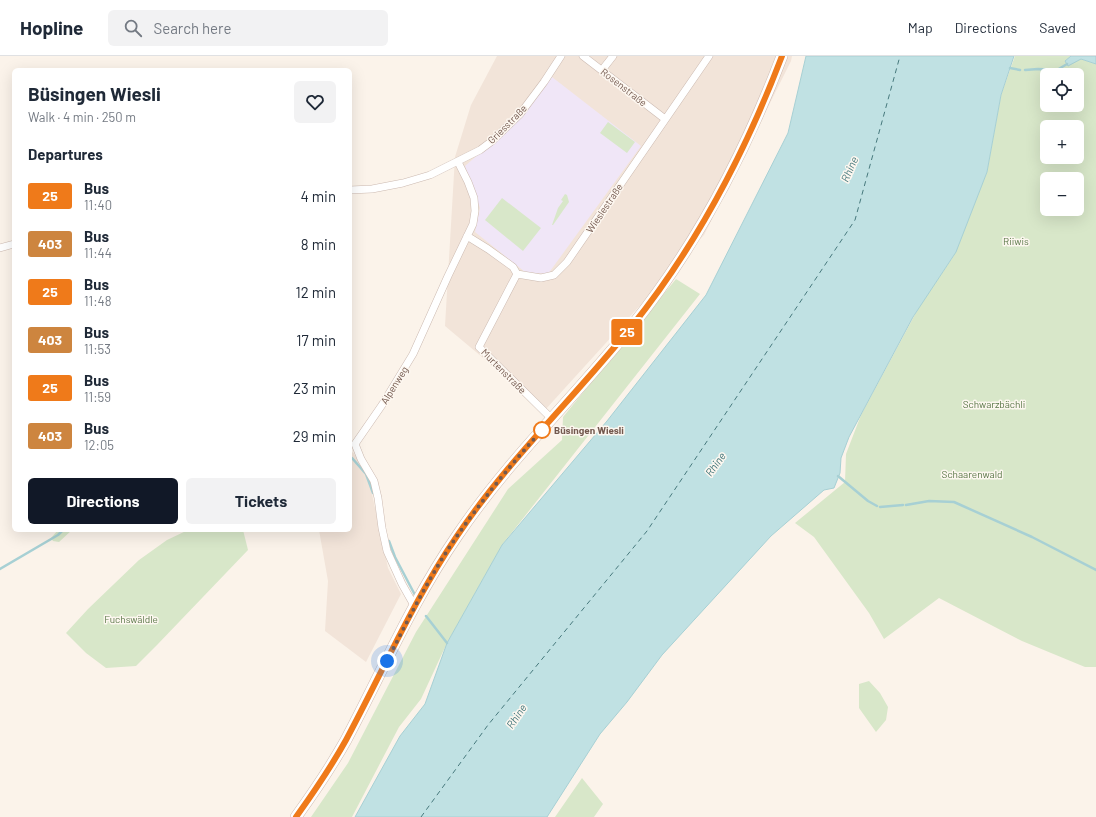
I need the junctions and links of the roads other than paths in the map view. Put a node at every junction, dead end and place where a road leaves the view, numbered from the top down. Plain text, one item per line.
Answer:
1 (561, 56) edge
2 (583, 56) edge
3 (613, 56) edge
4 (709, 56) edge
5 (782, 56) edge
6 (602, 70) junction
7 (665, 118) junction
8 (458, 162) junction
9 (352, 190) edge
10 (467, 236) junction
11 (12, 245) edge
12 (0, 248) edge
13 (517, 274) junction
14 (552, 419) junction
15 (415, 607) junction
16 (296, 817) edge

1 - 8 street, Griesstraße
2 - 6 street, Rosenstraße
3 - 6 street
4 - 7 street, Wieslestraße
5 - 14 main road
6 - 7 street, Rosenstraße
7 - 13 street, Wieslestraße
8 - 9 street, Griesstraße
8 - 10 street, Alpenweg
10 - 13 street
10 - 15 street, Alpenweg
11 - 12 street
13 - 14 street, Murtenstraße
14 - 15 main road
15 - 16 main road

